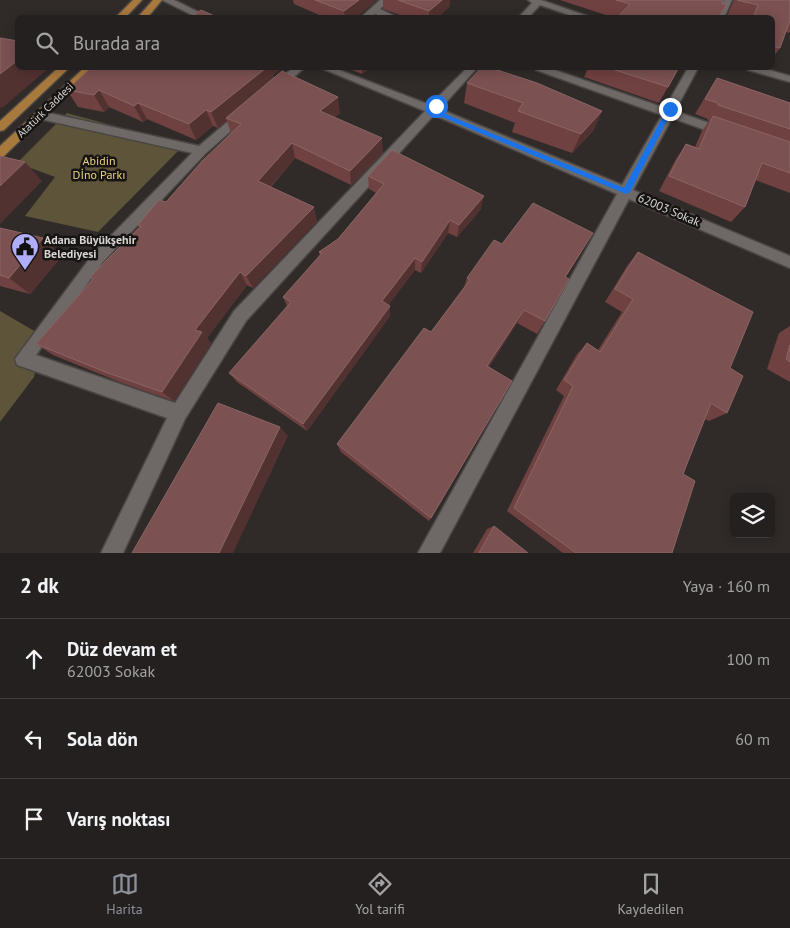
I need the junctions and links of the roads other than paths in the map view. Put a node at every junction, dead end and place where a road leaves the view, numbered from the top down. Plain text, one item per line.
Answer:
1 (138, 0) edge
2 (158, 0) edge
3 (166, 0) edge
4 (386, 0) edge
5 (728, 0) edge
6 (535, 1) edge
7 (374, 10) junction
8 (122, 15) edge
9 (144, 15) edge
10 (200, 15) edge
11 (368, 15) edge
12 (387, 15) edge
13 (524, 15) edge
14 (580, 15) edge
15 (720, 15) edge
16 (62, 70) edge
17 (88, 70) edge
18 (296, 70) edge
19 (331, 70) edge
20 (470, 70) edge
21 (546, 70) edge
22 (693, 70) edge
23 (759, 70) edge
24 (790, 79) edge
25 (432, 110) junction
26 (668, 112) junction
27 (40, 115) junction
28 (0, 126) edge
29 (738, 137) edge
30 (202, 151) junction
31 (0, 153) edge
32 (626, 192) junction
33 (790, 262) edge
34 (179, 413) junction
35 (112, 553) edge
36 (429, 553) edge

1 - 8 main road
2 - 9 main road
3 - 10 street
4 - 7 street
5 - 15 street
6 - 13 street
6 - 14 street
7 - 11 street
7 - 12 street
16 - 28 main road, Atatürk Caddesi
17 - 27 main road, Atatürk Caddesi
18 - 30 street
19 - 25 street, 62003 Sokak
20 - 25 street
21 - 26 street
22 - 26 street
23 - 24 street
25 - 32 street, 62003 Sokak
25 - 34 street
26 - 29 street
26 - 32 street
27 - 30 street
27 - 31 main road, Atatürk Caddesi
30 - 34 street
32 - 33 street, 62003 Sokak
32 - 36 street
34 - 35 street

